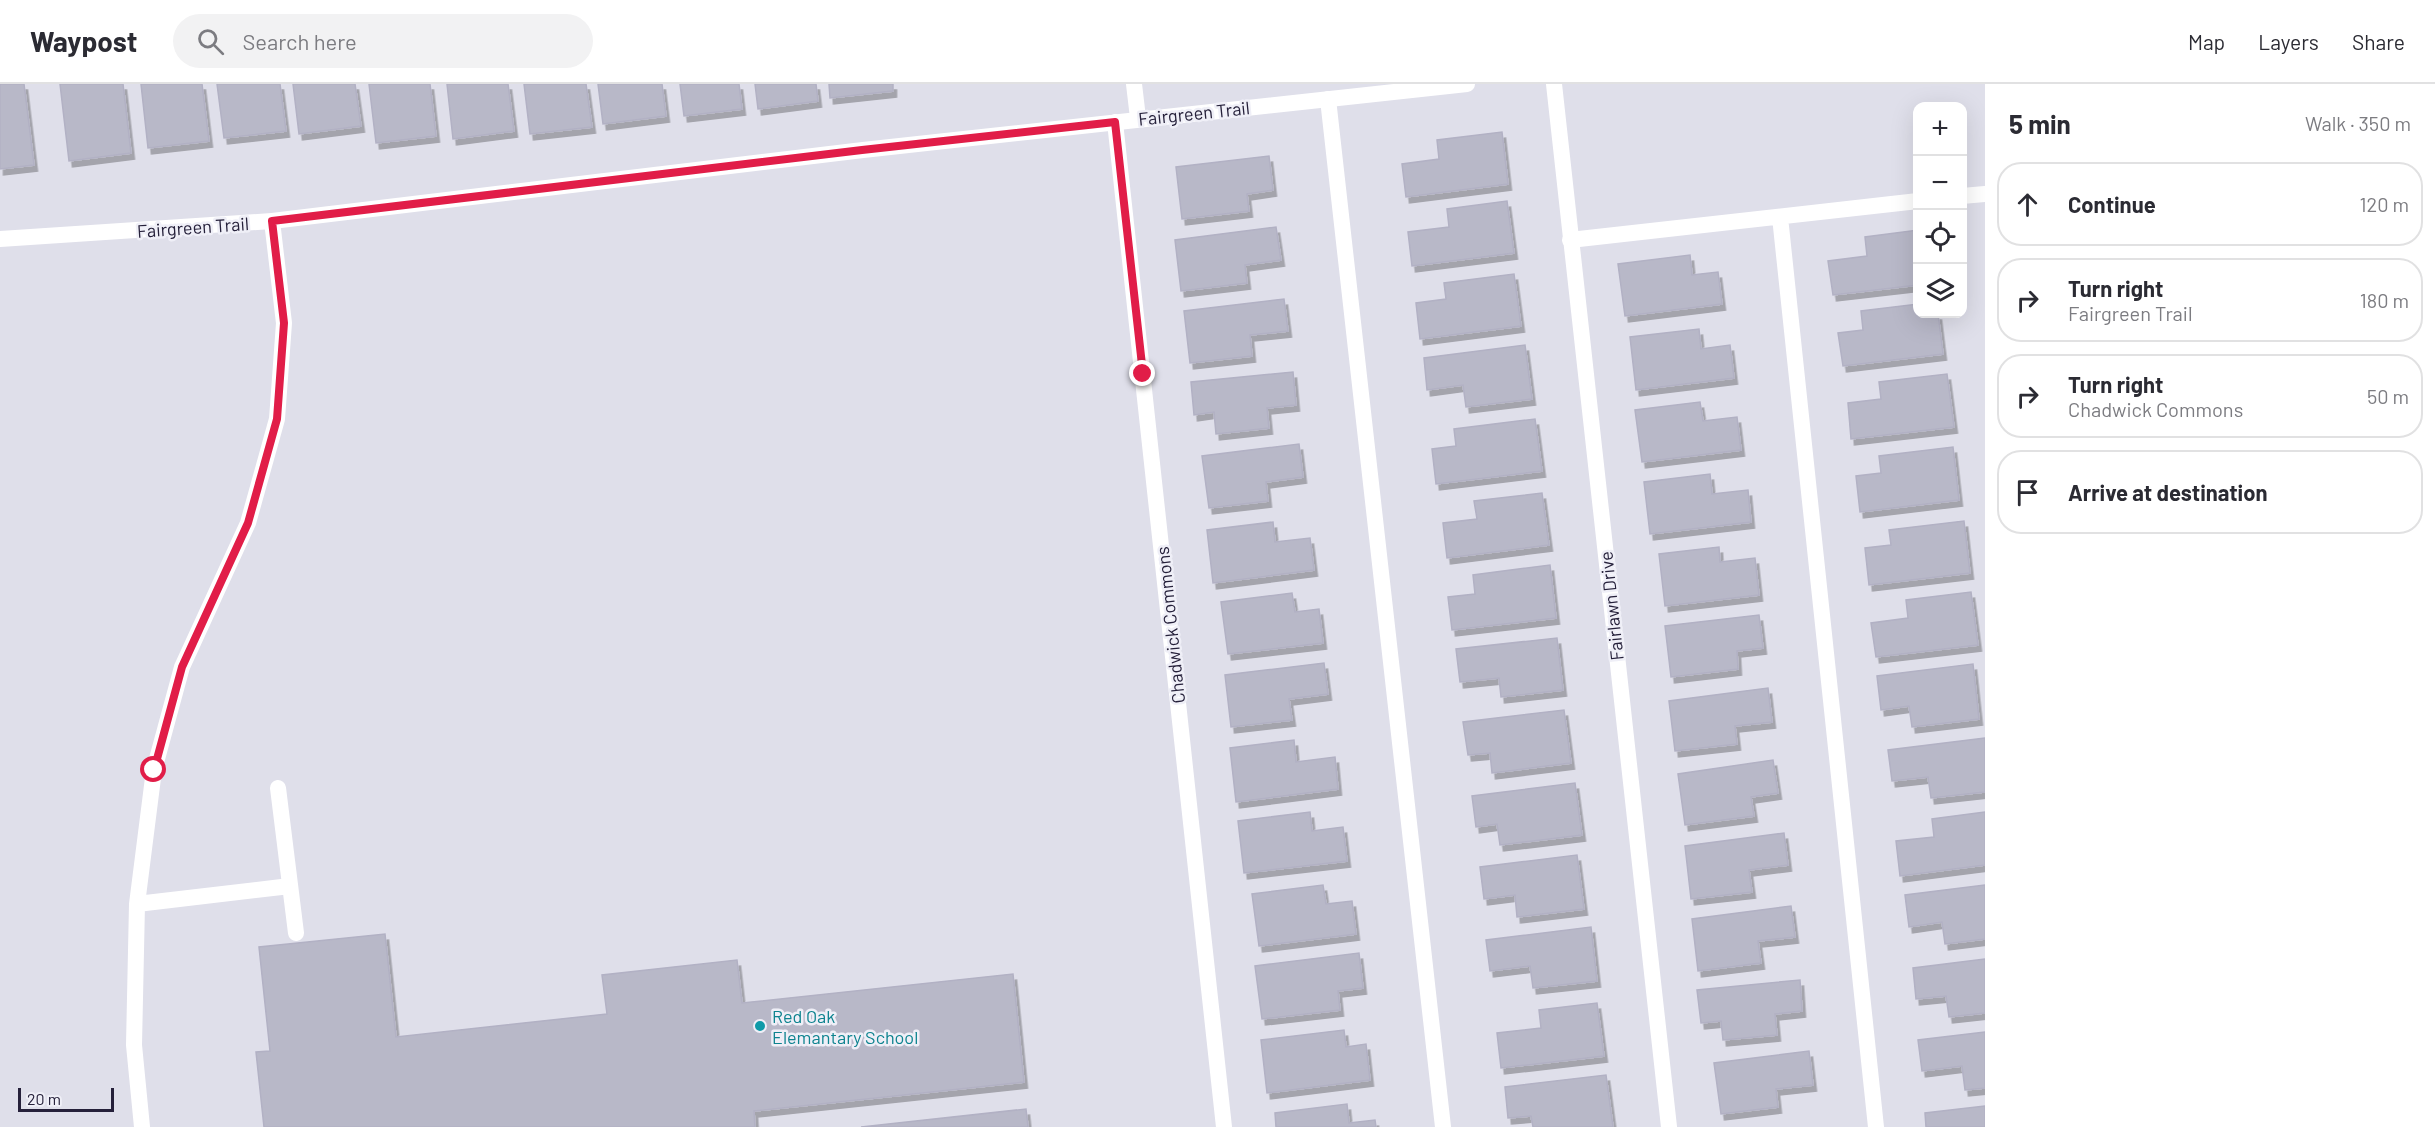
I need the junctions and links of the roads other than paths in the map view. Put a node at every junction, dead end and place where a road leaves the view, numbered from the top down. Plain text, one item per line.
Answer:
1 (1134, 84) edge
2 (1467, 84) edge
3 (1554, 84) edge
4 (1328, 99) junction
5 (1138, 118) junction
6 (1115, 122) junction
7 (1985, 194) edge
8 (1967, 196) edge
9 (1913, 201) edge
10 (1780, 217) junction
11 (272, 221) junction
12 (0, 239) edge
13 (27, 239) junction
14 (1570, 240) junction
15 (0, 246) edge
16 (278, 788) dead end
17 (290, 886) junction
18 (137, 904) junction
19 (296, 933) dead end
20 (142, 1127) edge
21 (1224, 1127) edge
22 (1443, 1127) edge
23 (1669, 1127) edge
24 (1876, 1127) edge

1 - 5 street
2 - 4 street, Fairgreen Trail
3 - 14 street, Fairlawn Drive
4 - 5 street, Fairgreen Trail
4 - 22 street
5 - 6 street, Fairgreen Trail
6 - 11 street, Fairgreen Trail
6 - 21 street, Chadwick Commons
7 - 8 street
9 - 10 street
10 - 14 street
10 - 24 street
11 - 13 street, Fairgreen Trail
11 - 18 street
12 - 13 street, Fairgreen Trail
13 - 15 street, Fairgreen Trail
14 - 23 street, Fairlawn Drive
16 - 17 street
17 - 18 street
17 - 19 street
18 - 20 street

